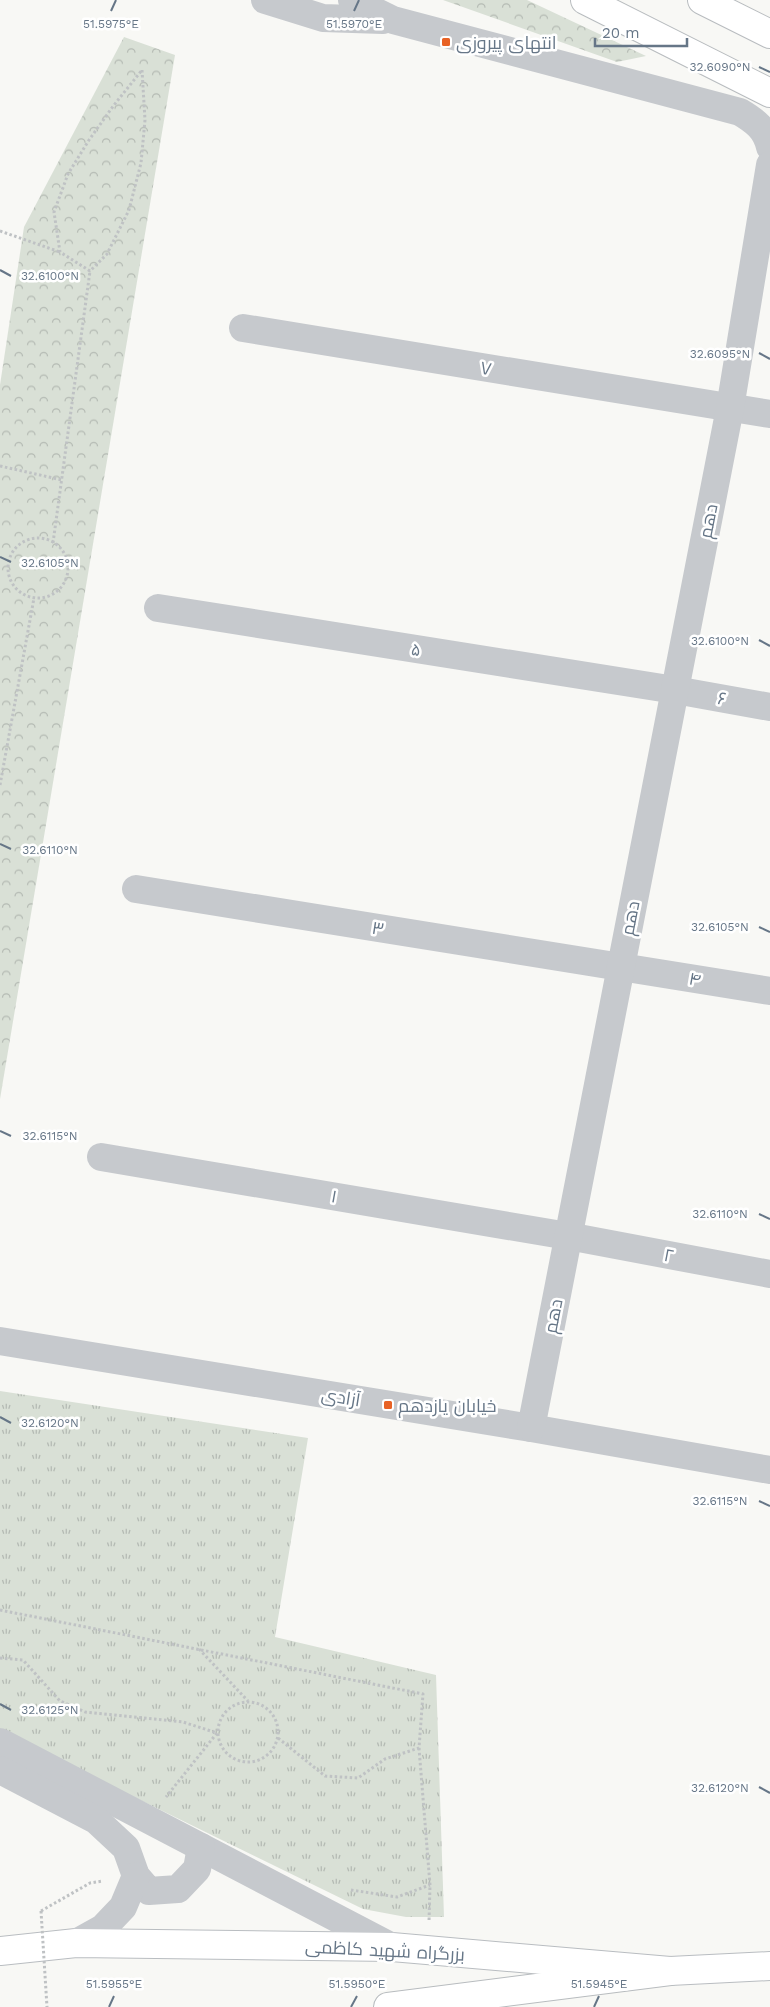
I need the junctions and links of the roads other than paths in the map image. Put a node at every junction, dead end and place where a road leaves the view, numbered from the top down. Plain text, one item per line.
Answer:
1 (265, 0) edge
2 (352, 0) edge
3 (585, 0) edge
4 (702, 0) edge
5 (393, 20) junction
6 (770, 34) edge
7 (770, 93) edge
8 (770, 147) edge
9 (770, 165) edge
10 (243, 328) dead end
11 (730, 408) junction
12 (770, 414) edge
13 (158, 608) dead end
14 (675, 690) junction
15 (770, 707) edge
16 (136, 889) dead end
17 (620, 966) junction
18 (770, 991) edge
19 (101, 1157) dead end
20 (568, 1236) junction
21 (770, 1274) edge
22 (0, 1341) edge
23 (531, 1428) junction
24 (770, 1470) edge
25 (0, 1742) edge
26 (0, 1770) edge
27 (201, 1848) junction
28 (136, 1876) junction
29 (76, 1943) junction
30 (392, 1947) junction
31 (0, 1951) edge
32 (770, 1966) edge
33 (670, 1971) junction
34 (388, 2007) edge

1 - 5 street
2 - 5 street
3 - 7 main road
4 - 6 main road
5 - 8 street
9 - 11 street, دهم
10 - 11 street, ۷
11 - 12 street, ۷
11 - 14 street, دهم
13 - 14 street, ۵
14 - 15 street, ۶
14 - 17 street, دهم
16 - 17 street, ۳
17 - 18 street, ۴
17 - 20 street, دهم
19 - 20 street, ۱
20 - 21 street, ۲
20 - 23 street, دهم
22 - 23 street, آزادی
23 - 24 street, آزادی
25 - 27 street
26 - 28 street
27 - 28 street
27 - 30 street
28 - 29 street
29 - 30 main road, بزرگراه شهید کاظمی
29 - 31 main road, بزرگراه شهید کاظمی
30 - 33 main road, بزرگراه شهید کاظمی
32 - 33 main road, بزرگراه شهید کاظمی
33 - 34 main road

